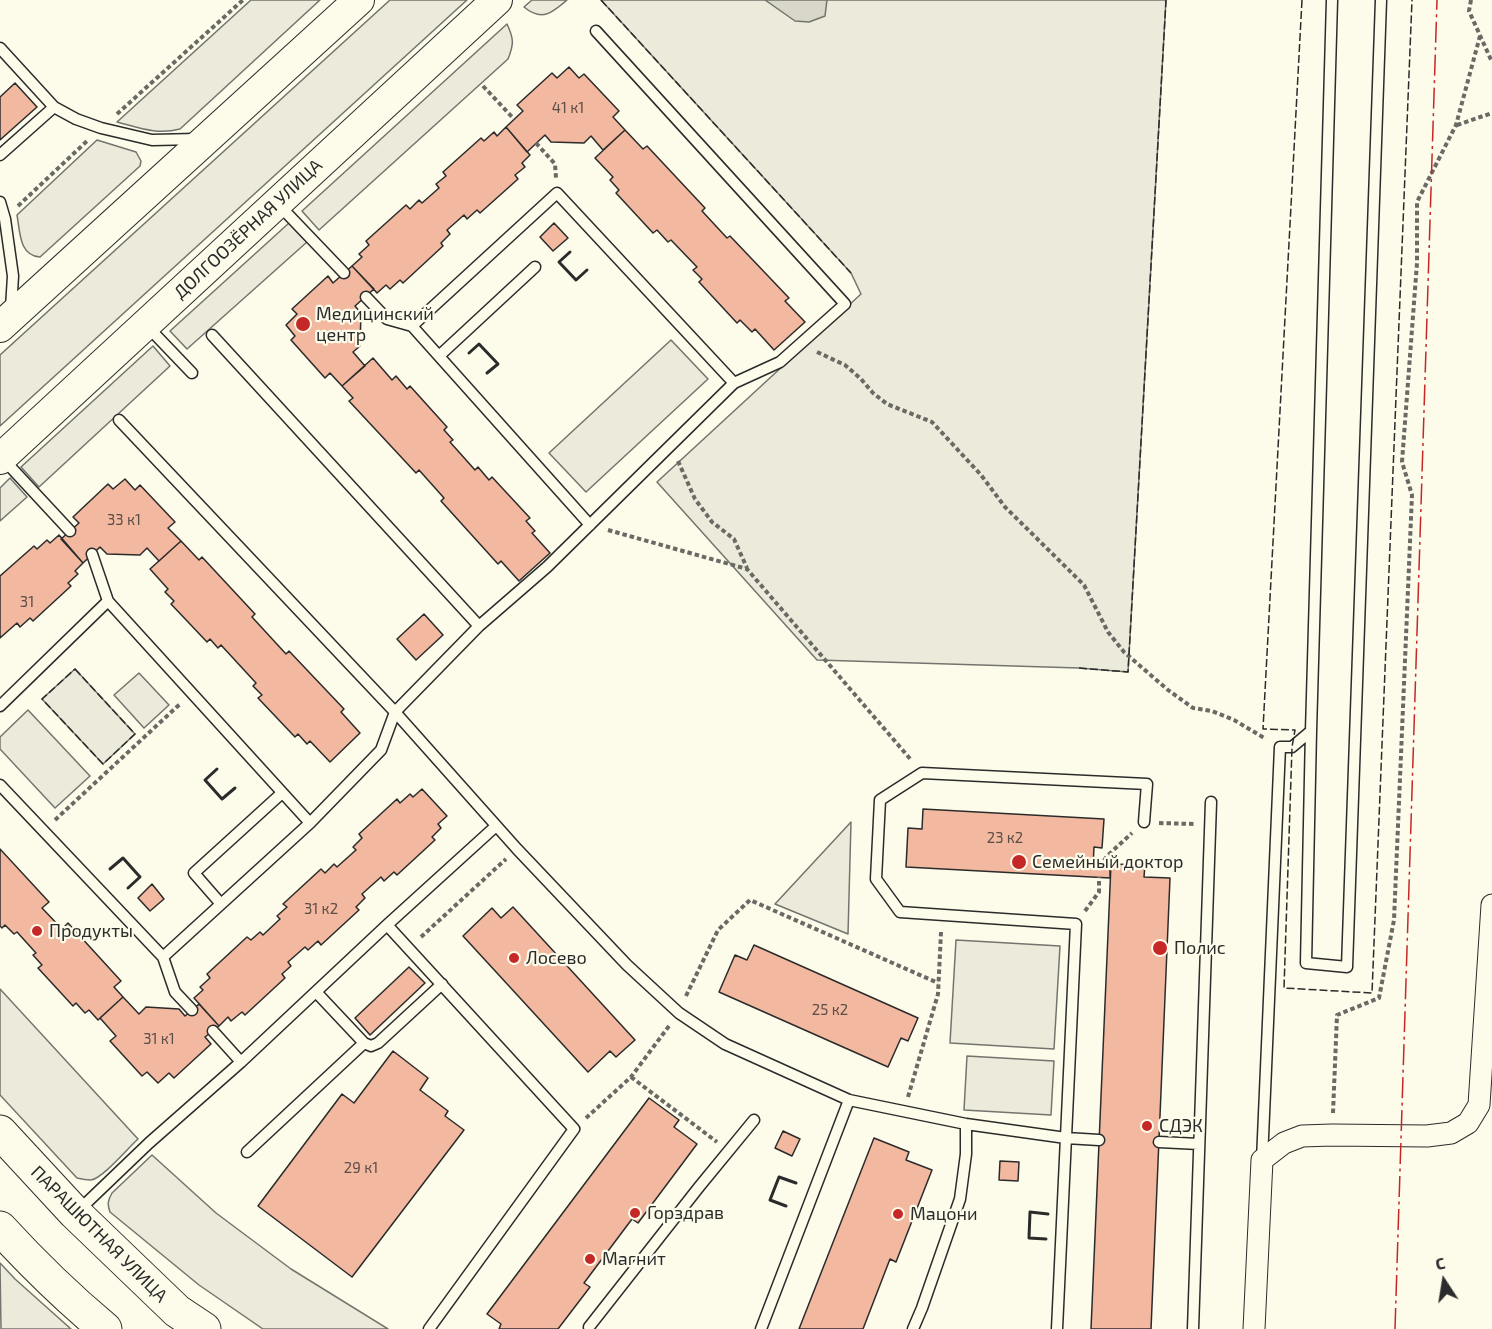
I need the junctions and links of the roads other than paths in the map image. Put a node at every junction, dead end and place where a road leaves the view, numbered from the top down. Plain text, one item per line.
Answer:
1 (359, 0) edge
2 (496, 0) edge
3 (1332, 0) edge
4 (1382, 0) edge
5 (596, 31) dead end
6 (1, 52) edge
7 (54, 107) junction
8 (206, 139) junction
9 (0, 155) edge
10 (0, 202) edge
11 (277, 203) junction
12 (535, 267) dead end
13 (344, 273) dead end
14 (366, 297) dead end
15 (5, 322) edge
16 (146, 324) junction
17 (412, 326) junction
18 (212, 335) dead end
19 (439, 356) junction
20 (192, 373) dead end
21 (734, 383) junction
22 (119, 420) dead end
23 (1, 458) edge
24 (590, 525) junction
25 (70, 531) dead end
26 (92, 554) dead end
27 (108, 601) junction
28 (479, 626) junction
29 (0, 706) edge
30 (395, 712) junction
31 (1311, 731) junction
32 (0, 785) edge
33 (282, 793) junction
34 (1211, 802) dead end
35 (1144, 822) dead end
36 (310, 823) junction
37 (496, 826) junction
38 (221, 904) junction
39 (1492, 905) edge
40 (387, 925) junction
41 (1491, 947) edge
42 (163, 957) junction
43 (442, 984) junction
44 (316, 992) junction
45 (192, 1010) dead end
46 (213, 1031) dead end
47 (364, 1043) junction
48 (242, 1062) junction
49 (849, 1100) junction
50 (754, 1120) dead end
51 (966, 1124) junction
52 (0, 1132) edge
53 (1066, 1138) junction
54 (1099, 1140) dead end
55 (1159, 1142) dead end
56 (1199, 1144) junction
57 (247, 1152) dead end
58 (1262, 1160) junction
59 (75, 1213) junction
60 (0, 1228) edge
61 (589, 1327) dead end
62 (105, 1329) edge
63 (204, 1329) edge
64 (429, 1329) edge
65 (761, 1329) edge
66 (913, 1329) edge
67 (1057, 1329) edge
68 (1193, 1329) edge
69 (1254, 1329) edge

1 - 8 main road
2 - 11 main road, ДОЛГООЗЁРНАЯ УЛИЦА
3 - 31 lane
4 - 31 lane
5 - 21 lane
6 - 7 lane
7 - 8 lane
7 - 9 lane
8 - 15 main road
10 - 15 lane
11 - 13 lane
11 - 16 main road, ДОЛГООЗЁРНАЯ УЛИЦА
12 - 19 lane
14 - 17 lane
16 - 20 lane
16 - 23 main road, ДОЛГООЗЁРНАЯ УЛИЦА
17 - 19 lane
17 - 21 lane
18 - 28 lane
19 - 24 lane
21 - 24 lane
22 - 30 lane
23 - 25 lane
24 - 28 lane
26 - 27 lane
27 - 29 lane
27 - 33 lane
28 - 30 lane
30 - 36 lane
30 - 37 lane
31 - 58 lane
32 - 42 lane
33 - 36 lane
33 - 38 lane
34 - 56 lane
35 - 53 lane
36 - 38 lane
37 - 40 lane
37 - 49 lane
38 - 42 lane
39 - 41 street
40 - 43 lane
40 - 44 lane
41 - 58 street
42 - 45 lane
43 - 47 lane
43 - 64 lane
44 - 47 lane
44 - 48 lane
46 - 48 lane
47 - 57 lane
48 - 59 lane
49 - 51 lane
49 - 65 lane
50 - 61 lane
51 - 53 lane
51 - 66 lane
52 - 59 main road, ПАРАШЮТНАЯ УЛИЦА
53 - 54 lane
53 - 67 lane
55 - 56 lane
56 - 68 lane
58 - 69 street
59 - 63 main road, ПАРАШЮТНАЯ УЛИЦА
60 - 62 main road

